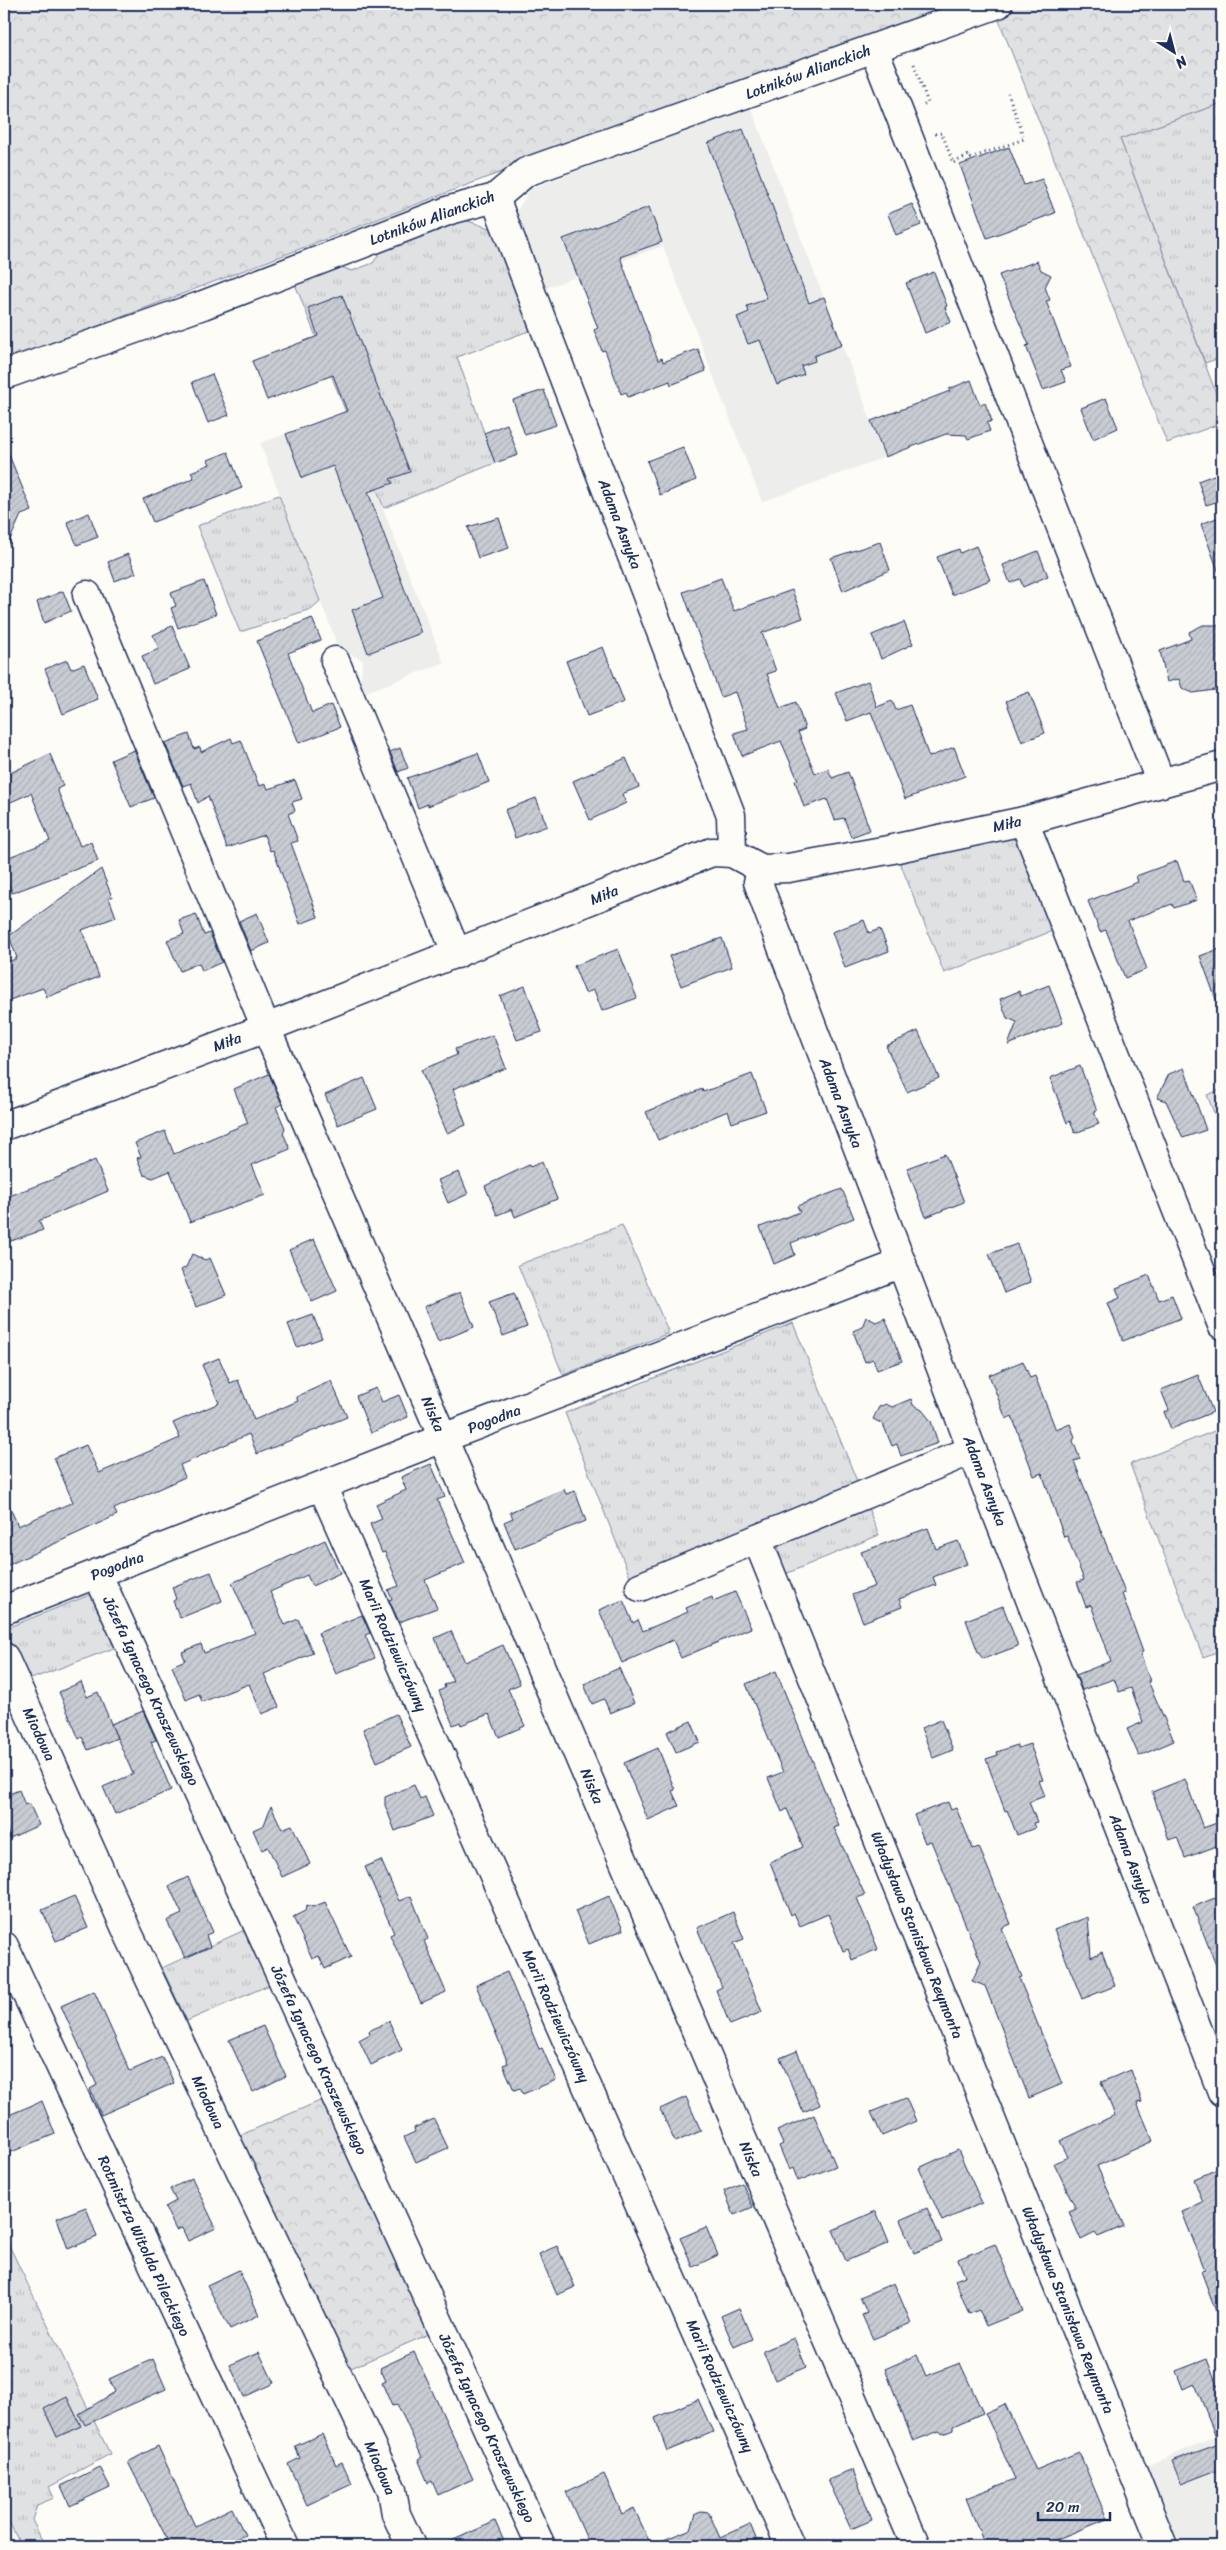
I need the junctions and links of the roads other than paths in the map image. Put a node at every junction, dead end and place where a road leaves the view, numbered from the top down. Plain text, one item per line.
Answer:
1 (998, 4) edge
2 (874, 49) junction
3 (495, 198) junction
4 (4, 376) edge
5 (87, 594) dead end
6 (334, 662) dead end
7 (1222, 766) edge
8 (1161, 783) junction
9 (1024, 821) junction
10 (732, 853) junction
11 (762, 868) junction
12 (457, 954) junction
13 (266, 1028) junction
14 (4, 1126) edge
15 (902, 1262) junction
16 (1222, 1325) edge
17 (443, 1438) junction
18 (972, 1450) junction
19 (322, 1486) junction
20 (757, 1539) junction
21 (97, 1574) junction
22 (640, 1587) dead end
23 (4, 1610) edge
24 (4, 1656) edge
25 (4, 1946) edge
26 (1222, 2092) edge
27 (285, 2546) edge
28 (411, 2546) edge
29 (541, 2546) edge
30 (790, 2546) edge
31 (916, 2546) edge
32 (1163, 2546) edge

1 - 2 street, Lotników Alianckich
2 - 3 street, Lotników Alianckich
2 - 8 street
3 - 4 street, Lotników Alianckich
3 - 10 street, Adama Asnyka
5 - 13 street, Niska
6 - 12 street
7 - 8 street, Miła
8 - 9 street, Miła
9 - 11 street, Miła
9 - 16 street
10 - 11 street, Miła
10 - 12 street, Miła
11 - 15 street, Adama Asnyka
12 - 13 street, Miła
13 - 14 street, Miła
13 - 17 street, Niska
15 - 17 street, Pogodna
15 - 18 street, Adama Asnyka
17 - 19 street, Pogodna
17 - 31 street, Niska
18 - 20 street
18 - 26 street, Adama Asnyka
19 - 21 street, Pogodna
19 - 30 street, Marii Rodziewiczówny
20 - 22 street
20 - 32 street, Władysława Stanisława Reymonta
21 - 23 street, Pogodna
21 - 29 street, Józefa Ignacego Kraszewskiego
24 - 28 street, Miodowa
25 - 27 street, Rotmistrza Witolda Pileckiego

